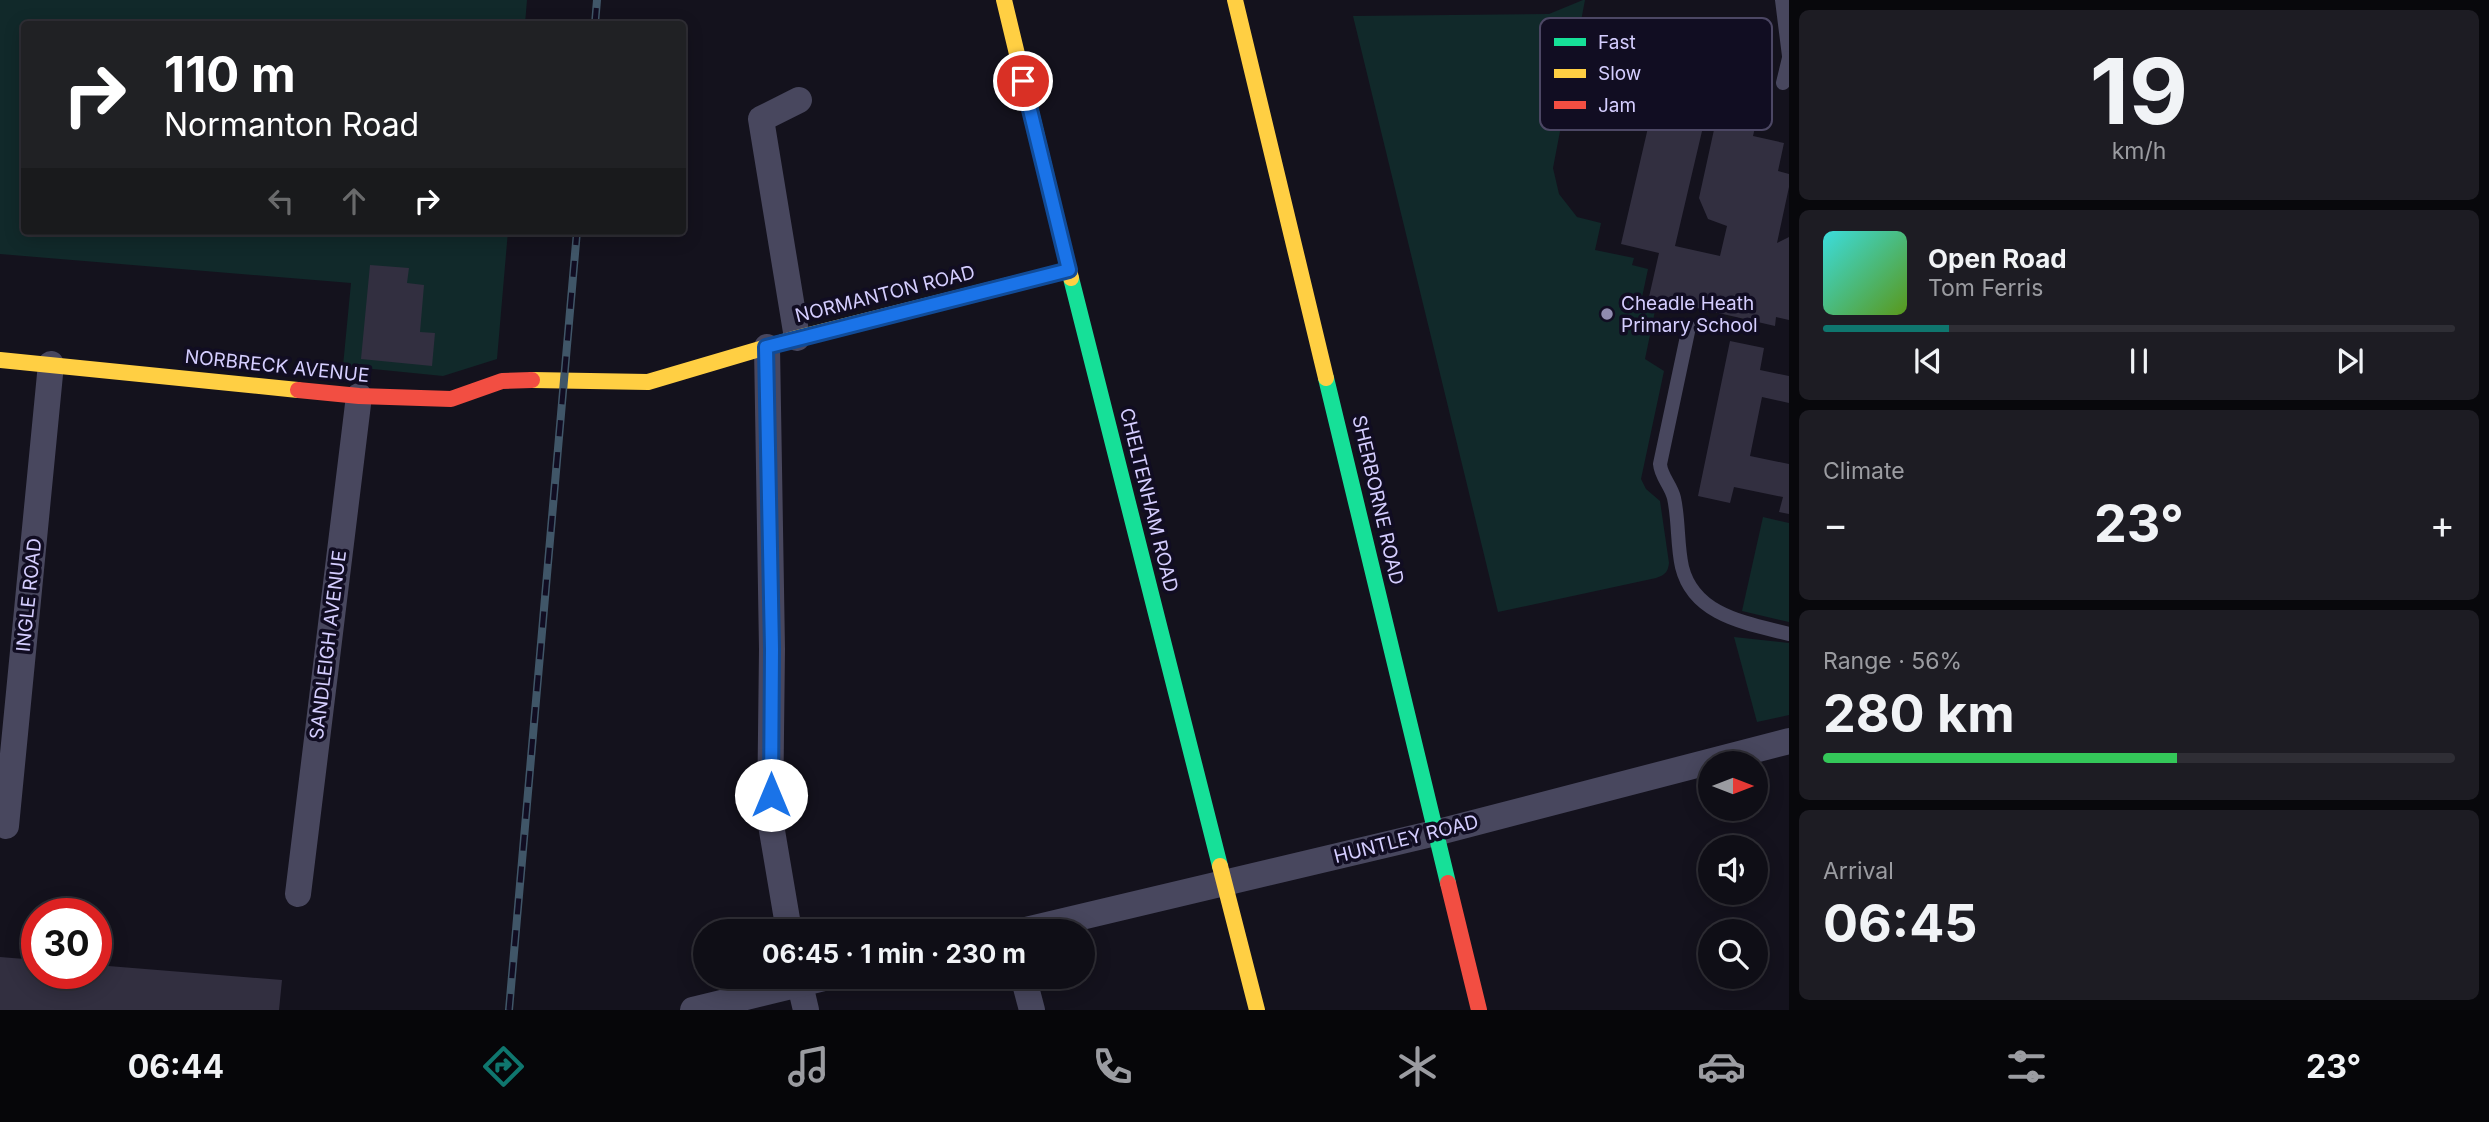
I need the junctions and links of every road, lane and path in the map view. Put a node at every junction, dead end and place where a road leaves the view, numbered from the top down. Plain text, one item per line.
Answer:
1 (1004, 0) edge
2 (1235, 0) edge
3 (1782, 0) edge
4 (1789, 57) edge
5 (1783, 83) dead end
6 (799, 100) dead end
7 (1069, 270) junction
8 (1689, 327) dead end
9 (797, 338) junction
10 (766, 347) junction
11 (0, 360) edge
12 (51, 364) junction
13 (546, 381) joint
14 (359, 396) junction
15 (1789, 634) edge
16 (1789, 741) edge
17 (6, 826) dead end
18 (1435, 833) junction
19 (1223, 883) junction
20 (298, 894) dead end
21 (787, 919) edge
22 (1072, 919) edge
23 (767, 989) edge
24 (801, 989) edge
25 (1026, 989) edge
26 (693, 1010) edge
27 (806, 1010) edge
28 (1032, 1010) edge
29 (1257, 1010) edge
30 (1479, 1010) edge

1 - 7 street, CHELTENHAM ROAD
2 - 18 street, SHERBORNE ROAD
3 - 4 lane
4 - 5 lane
6 - 9 street
7 - 9 street, NORMANTON ROAD
7 - 19 street, CHELTENHAM ROAD
8 - 15 lane
9 - 10 street, NORMANTON ROAD
10 - 13 street, NORMANTON ROAD
10 - 21 street
11 - 12 street, NORBRECK AVENUE
12 - 14 street, NORBRECK AVENUE
12 - 17 street, INGLE ROAD
13 - 14 street, NORBRECK AVENUE
14 - 20 street, SANDLEIGH AVENUE
16 - 18 street, HUNTLEY ROAD
18 - 19 street, HUNTLEY ROAD
18 - 30 street, SHERBORNE ROAD
19 - 22 street, HUNTLEY ROAD
19 - 29 street, CHELTENHAM ROAD
23 - 26 street
24 - 27 street
25 - 28 street

